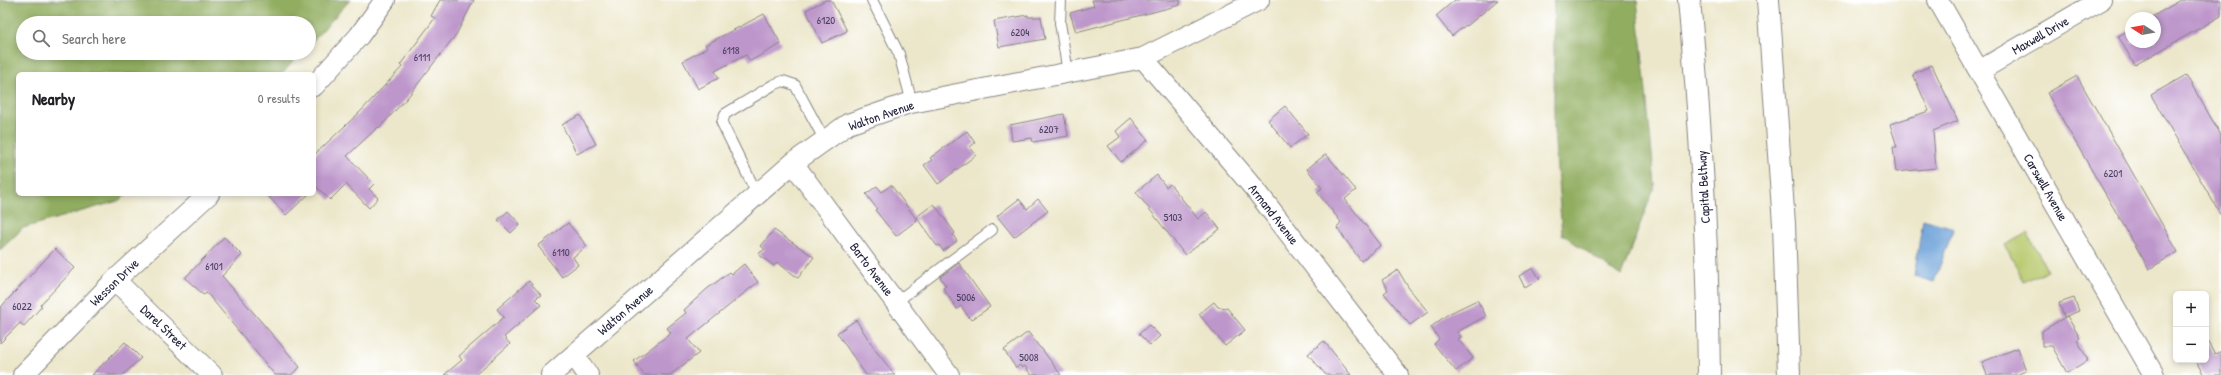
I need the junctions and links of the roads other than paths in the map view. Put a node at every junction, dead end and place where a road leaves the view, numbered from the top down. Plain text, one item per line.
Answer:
1 (385, 0) edge
2 (872, 0) edge
3 (1061, 0) edge
4 (1259, 0) edge
5 (1689, 0) edge
6 (1768, 0) edge
7 (1938, 0) edge
8 (2101, 0) edge
9 (1143, 58) junction
10 (1979, 71) junction
11 (1068, 73) junction
12 (316, 84) edge
13 (912, 103) junction
14 (825, 141) junction
15 (793, 163) junction
16 (758, 194) junction
17 (207, 196) edge
18 (992, 230) dead end
19 (114, 280) junction
20 (896, 302) junction
21 (574, 355) junction
22 (23, 375) edge
23 (212, 375) edge
24 (551, 375) edge
25 (588, 375) edge
26 (949, 375) edge
27 (1398, 375) edge
28 (1709, 375) edge
29 (1788, 375) edge
30 (2154, 375) edge

1 - 12 street
2 - 13 lane
3 - 11 lane
4 - 9 street, Walton Avenue
5 - 28 highway, Capital Beltway
6 - 29 highway
7 - 10 street, Carswell Avenue
8 - 10 street, Maxwell Drive
9 - 11 street, Walton Avenue
9 - 27 street, Armand Avenue
10 - 30 street, Carswell Avenue
11 - 13 street, Walton Avenue
13 - 14 street, Walton Avenue
14 - 15 street, Walton Avenue
14 - 16 lane
15 - 16 street, Walton Avenue
15 - 20 street, Barto Avenue
16 - 21 street, Walton Avenue
17 - 19 street, Wesson Drive
18 - 20 lane
19 - 22 street, Wesson Drive
19 - 23 street, Darel Street
20 - 26 street, Barto Avenue
21 - 24 street, Walton Avenue
21 - 25 street

